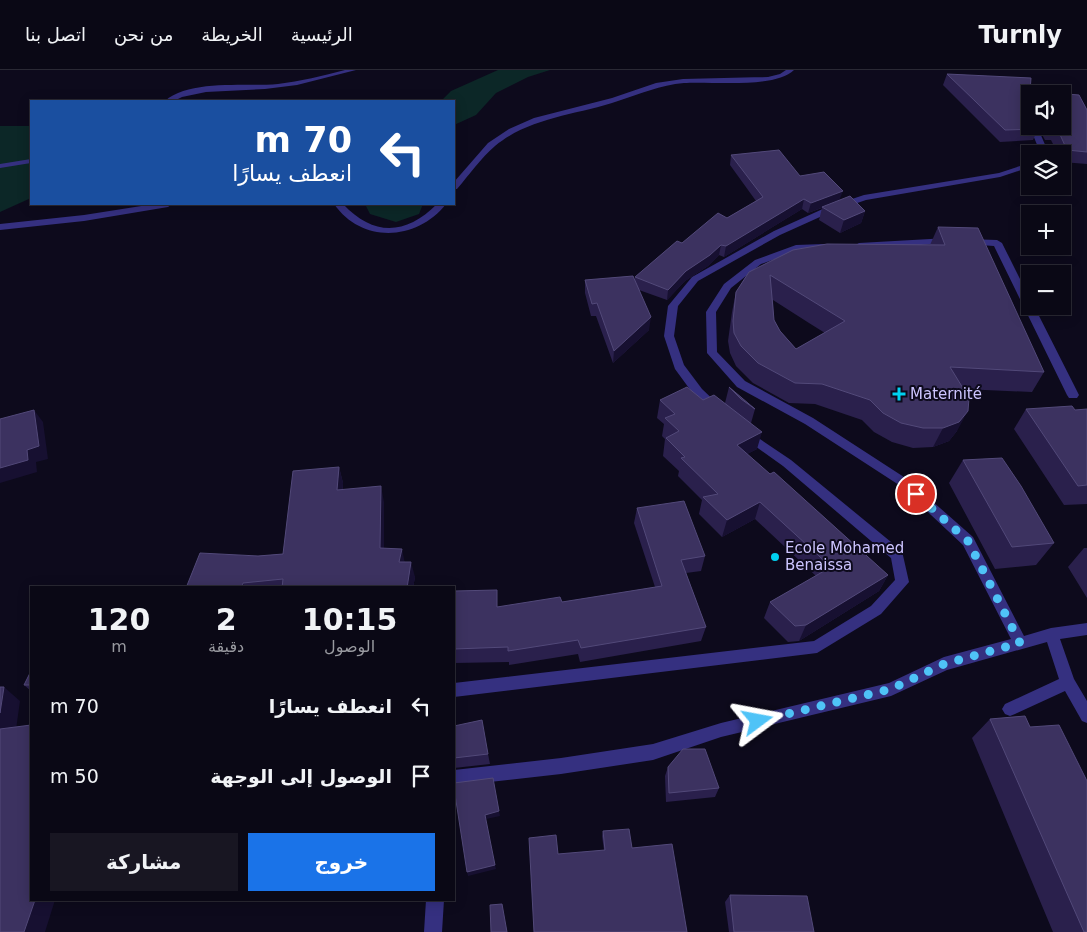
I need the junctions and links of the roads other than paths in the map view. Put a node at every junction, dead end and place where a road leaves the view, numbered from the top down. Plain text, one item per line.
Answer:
1 (353, 70) edge
2 (791, 70) edge
3 (171, 100) edge
4 (30, 161) edge
5 (0, 166) edge
6 (1021, 169) edge
7 (455, 186) edge
8 (162, 205) edge
9 (339, 205) edge
10 (441, 205) edge
11 (0, 227) edge
12 (1074, 395) dead end
13 (724, 416) edge
14 (739, 428) edge
15 (1087, 629) edge
16 (1051, 634) junction
17 (1020, 643) junction
18 (1068, 682) junction
19 (455, 690) edge
20 (1010, 709) dead end
21 (1087, 716) edge
22 (455, 778) edge
23 (435, 901) edge
24 (433, 932) edge

1 - 3 street
2 - 7 street
4 - 5 street
6 - 13 street
8 - 11 street
9 - 10 street
12 - 17 street
14 - 19 street
15 - 16 street
16 - 17 street
16 - 18 street
17 - 22 street
18 - 20 street
18 - 21 street
23 - 24 street

